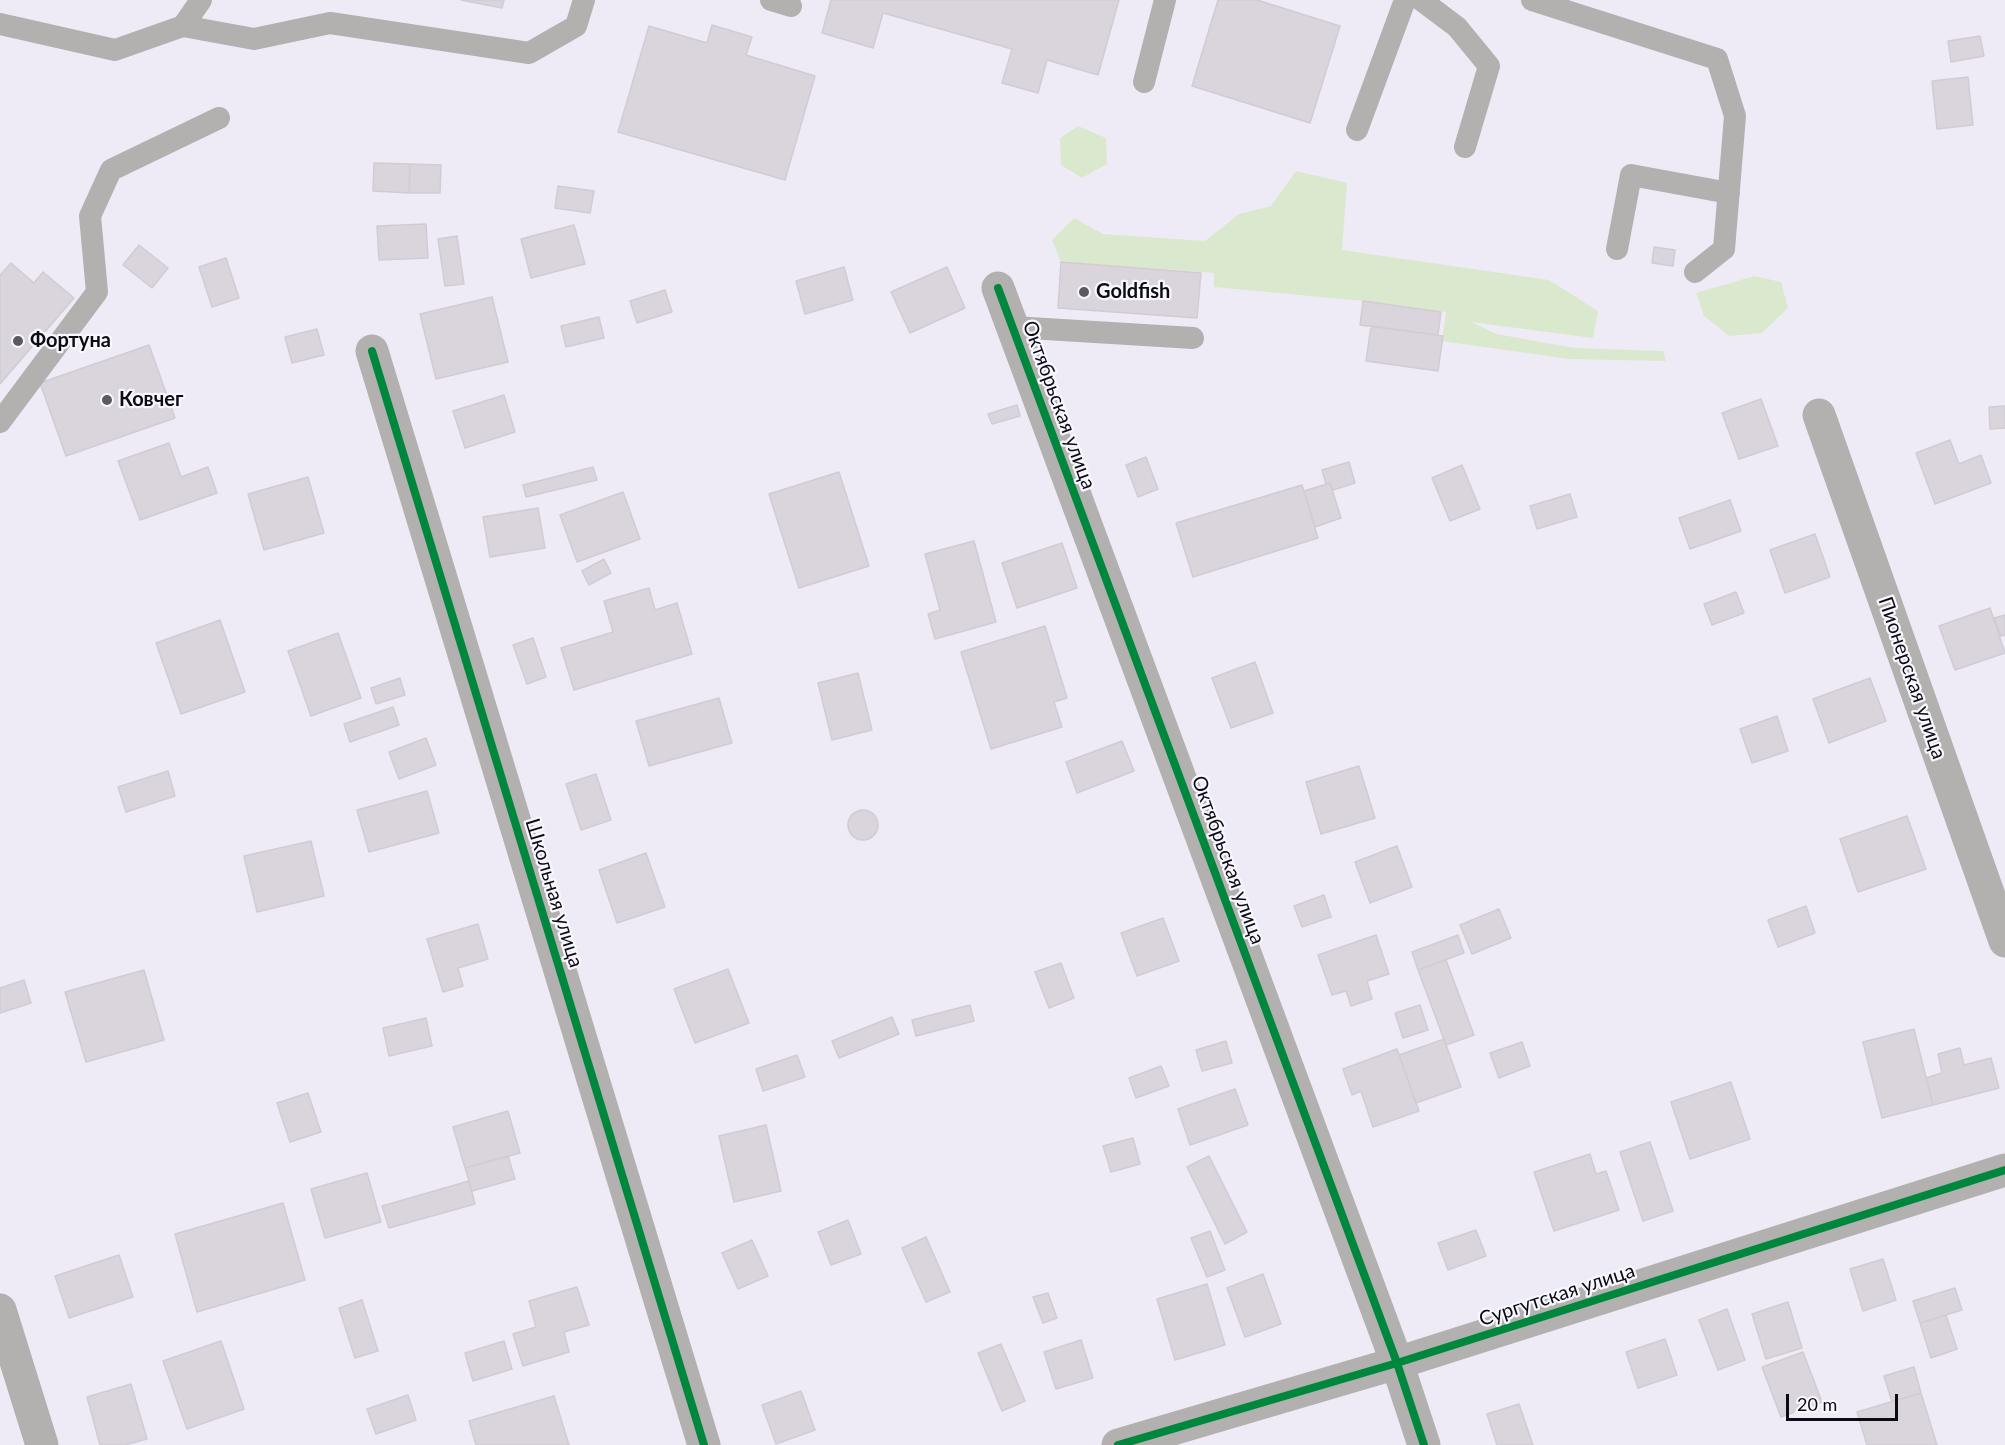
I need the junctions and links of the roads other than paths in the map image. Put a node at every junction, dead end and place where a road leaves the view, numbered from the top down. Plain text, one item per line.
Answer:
1 (201, 0) edge
2 (584, 0) edge
3 (1166, 0) edge
4 (1405, 0) edge
5 (1421, 0) edge
6 (1533, 0) edge
7 (0, 24) edge
8 (183, 26) junction
9 (1144, 82) dead end
10 (219, 118) dead end
11 (1357, 130) dead end
12 (1465, 147) dead end
13 (1729, 193) junction
14 (1617, 249) dead end
15 (1695, 272) dead end
16 (998, 288) dead end
17 (1013, 327) junction
18 (1192, 338) dead end
19 (372, 351) dead end
20 (1819, 415) dead end
21 (0, 422) edge
22 (2005, 941) edge
23 (2005, 1170) edge
24 (0, 1310) edge
25 (1396, 1363) junction
26 (42, 1445) edge
27 (704, 1445) edge
28 (1118, 1445) edge
29 (1424, 1445) edge

1 - 8 lane
2 - 8 lane
3 - 9 lane
4 - 11 lane
5 - 12 lane
6 - 13 lane
7 - 8 lane
10 - 21 lane
13 - 14 lane
13 - 15 lane
16 - 17 street, Октябрьская улица
17 - 18 lane
17 - 25 street, Октябрьская улица
19 - 27 street, Школьная улица
20 - 22 street, Пионерская улица
23 - 25 street, Сургутская улица
24 - 26 street
25 - 28 street, Сургутская улица
25 - 29 street, Октябрьская улица

